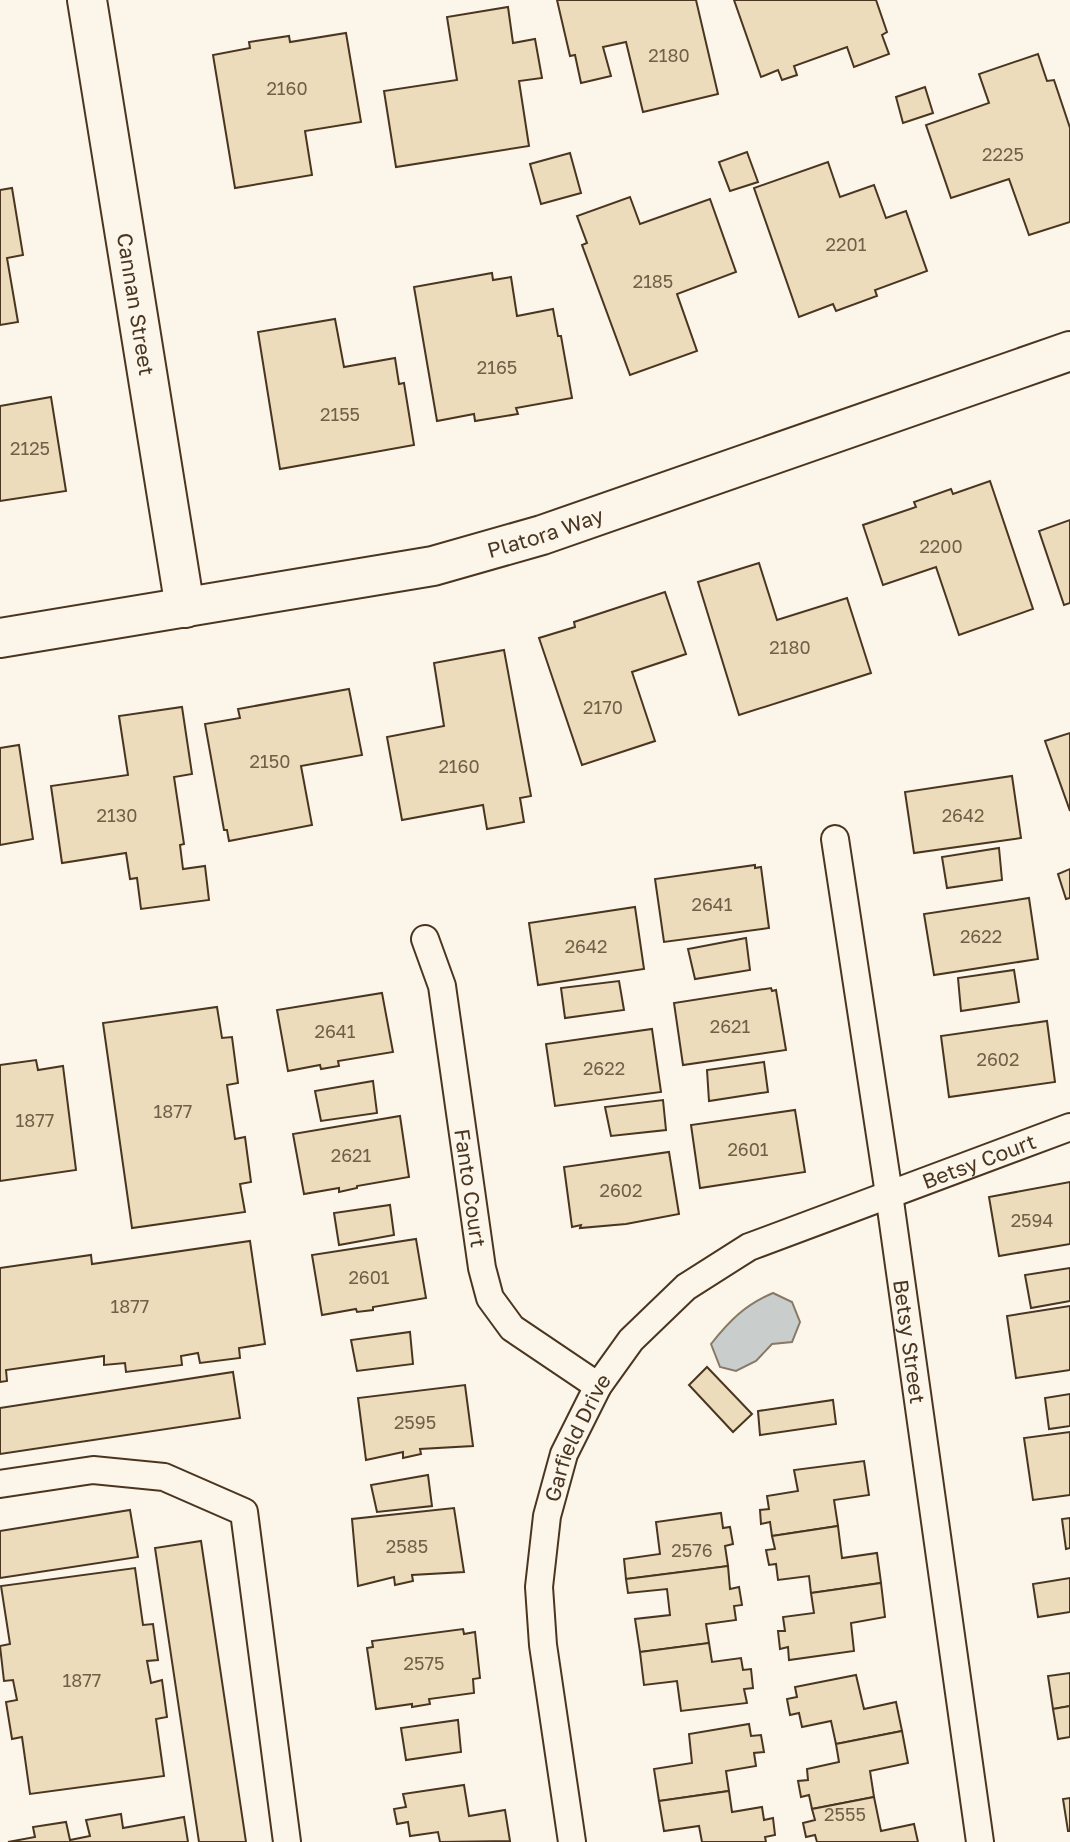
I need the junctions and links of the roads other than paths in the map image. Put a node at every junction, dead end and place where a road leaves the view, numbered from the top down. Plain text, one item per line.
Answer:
1 (87, 0) edge
2 (1070, 351) edge
3 (185, 608) junction
4 (0, 638) edge
5 (835, 839) dead end
6 (425, 939) dead end
7 (1070, 1127) edge
8 (889, 1194) junction
9 (597, 1386) junction
10 (0, 1484) edge
11 (287, 1842) edge
12 (572, 1842) edge
13 (980, 1842) edge

1 - 3 street, Cannan Street
2 - 3 street, Platora Way
3 - 4 street, Platora Way
5 - 8 lane, Betsy Street
6 - 9 lane, Fanto Court
7 - 8 lane, Betsy Court
8 - 9 lane, Garfield Drive
8 - 13 lane, Betsy Street
9 - 12 lane, Garfield Drive
10 - 11 lane

